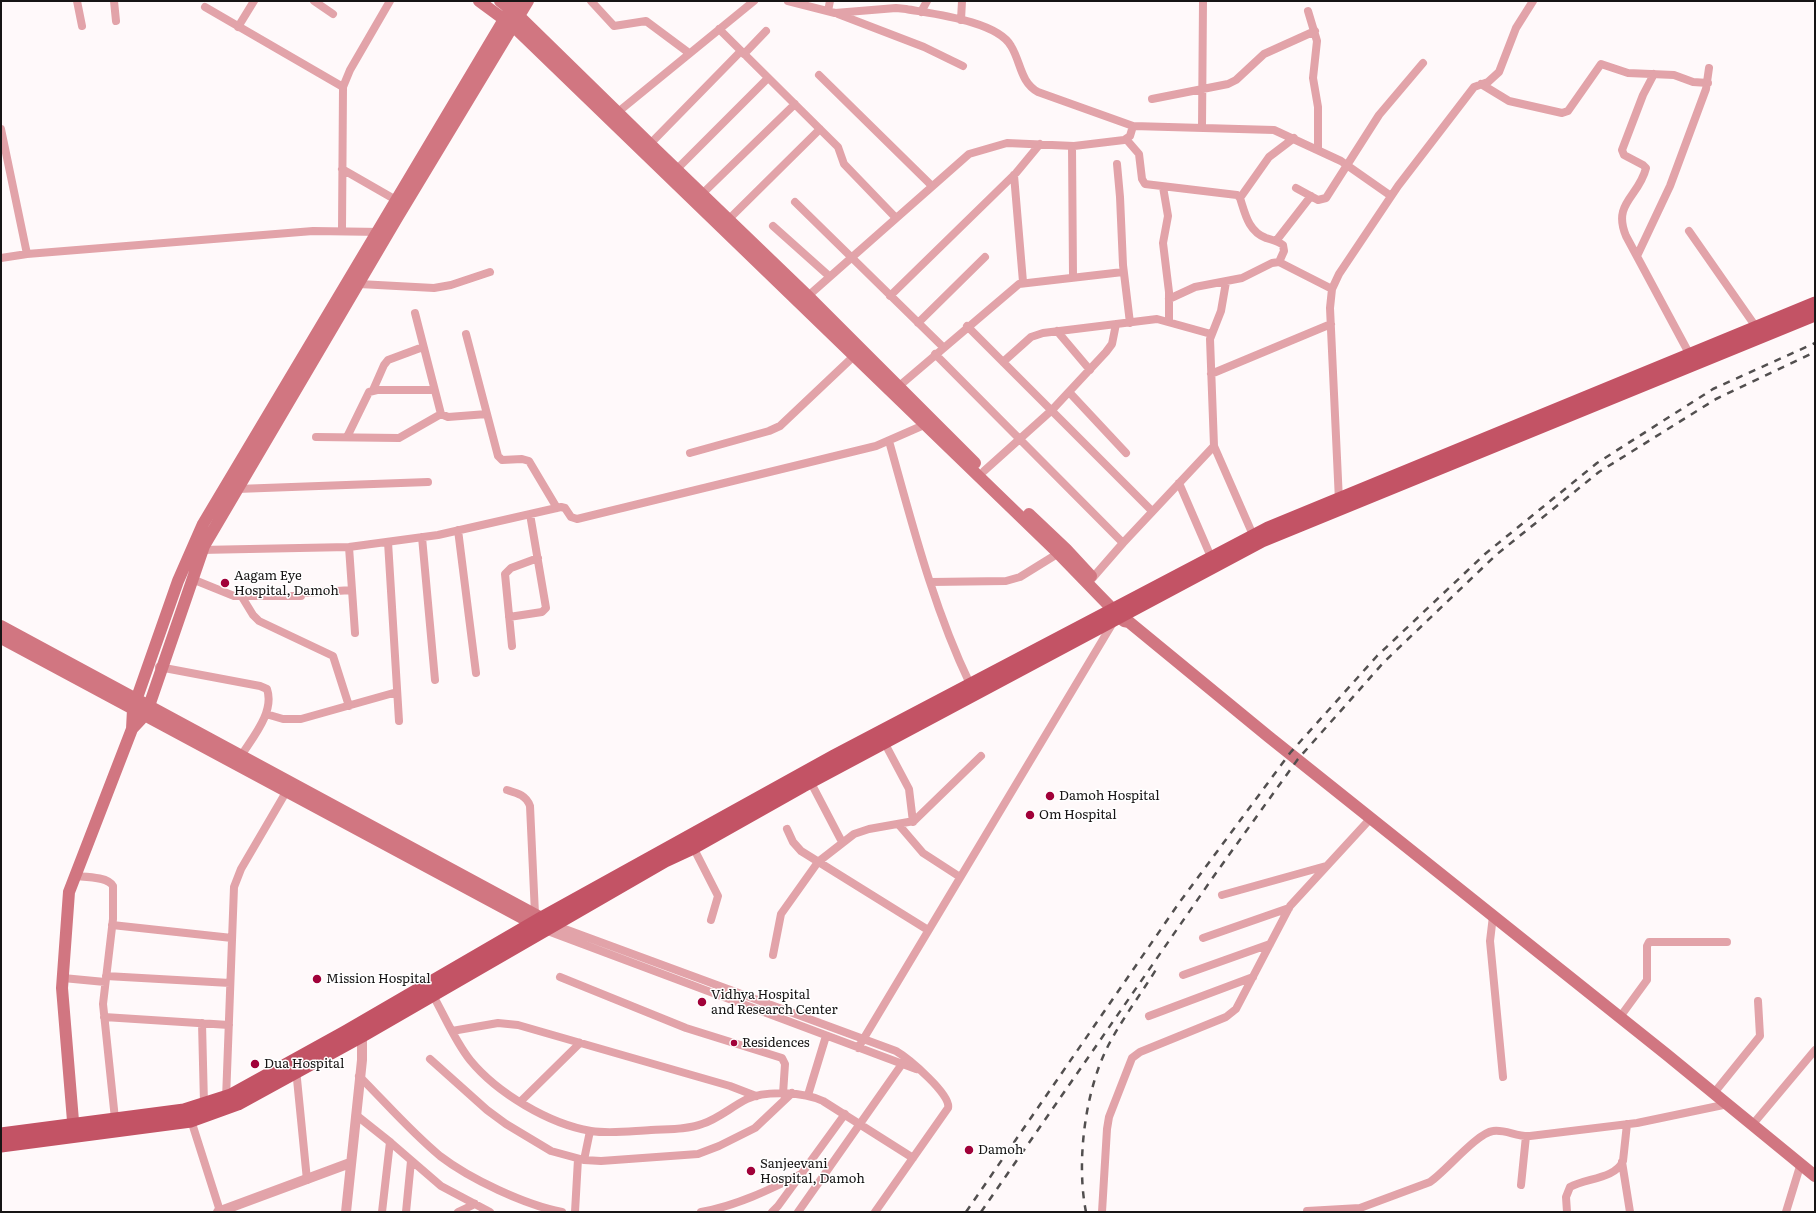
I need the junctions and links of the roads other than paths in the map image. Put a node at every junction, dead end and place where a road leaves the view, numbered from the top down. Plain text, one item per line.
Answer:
1 (77, 1) edge
2 (114, 1) edge
3 (254, 1) edge
4 (314, 1) edge
5 (390, 1) edge
6 (479, 1) edge
7 (500, 1) edge
8 (528, 1) edge
9 (591, 1) edge
10 (754, 1) edge
11 (788, 1) edge
12 (830, 1) edge
13 (927, 1) edge
14 (962, 1) edge
15 (1203, 1) edge
16 (1533, 1) edge
17 (205, 7) dead end
18 (1308, 11) dead end
19 (831, 12) junction
20 (921, 12) junction
21 (333, 14) dead end
22 (512, 14) edge
23 (961, 20) junction
24 (116, 21) dead end
25 (82, 26) dead end
26 (238, 27) junction
27 (719, 29) junction
28 (766, 31) dead end
29 (1315, 31) junction
30 (742, 52) junction
31 (690, 53) junction
32 (1423, 63) dead end
33 (964, 66) dead end
34 (1709, 68) dead end
35 (1654, 74) junction
36 (819, 75) dead end
37 (768, 78) junction
38 (1708, 83) junction
39 (1481, 84) junction
40 (343, 87) junction
41 (1202, 90) junction
42 (1152, 99) dead end
43 (795, 104) junction
44 (618, 112) junction
45 (1133, 126) junction
46 (1202, 127) junction
47 (1, 129) edge
48 (820, 129) junction
49 (1294, 138) junction
50 (1126, 139) junction
51 (650, 144) junction
52 (1040, 144) junction
53 (1072, 146) junction
54 (1318, 150) junction
55 (1117, 164) dead end
56 (1348, 166) junction
57 (342, 169) junction
58 (677, 169) junction
59 (1014, 175) junction
60 (932, 186) junction
61 (1163, 187) junction
62 (1296, 188) dead end
63 (702, 194) junction
64 (1310, 196) junction
65 (1391, 196) junction
66 (1240, 198) junction
67 (396, 200) junction
68 (795, 202) dead end
69 (896, 218) junction
70 (729, 219) junction
71 (773, 226) dead end
72 (342, 230) junction
73 (1689, 231) dead end
74 (383, 232) junction
75 (1276, 241) junction
76 (27, 254) junction
77 (1637, 256) junction
78 (985, 257) dead end
79 (1, 258) edge
80 (850, 258) junction
81 (1280, 262) junction
82 (490, 272) dead end
83 (1123, 272) junction
84 (829, 276) junction
85 (1073, 276) junction
86 (1023, 282) junction
87 (1226, 282) junction
88 (359, 284) junction
89 (1332, 289) junction
90 (808, 296) junction
91 (890, 296) junction
92 (1169, 299) junction
93 (1815, 303) edge
94 (415, 313) dead end
95 (1815, 316) edge
96 (1169, 322) junction
97 (918, 323) junction
98 (1130, 323) junction
99 (1116, 324) junction
100 (1331, 324) junction
101 (967, 326) junction
102 (1756, 327) junction
103 (1057, 331) junction
104 (466, 334) dead end
105 (1211, 334) junction
106 (423, 347) junction
107 (943, 347) junction
108 (935, 354) junction
109 (854, 356) junction
110 (1692, 360) junction
111 (1003, 362) junction
112 (1090, 370) junction
113 (1211, 374) junction
114 (898, 387) junction
115 (373, 390) junction
116 (433, 390) junction
117 (1069, 392) junction
118 (1052, 410) junction
119 (441, 414) junction
120 (487, 414) junction
121 (275, 415) junction
122 (924, 426) junction
123 (316, 437) dead end
124 (347, 437) junction
125 (1020, 440) junction
126 (889, 441) junction
127 (1214, 446) junction
128 (690, 453) dead end
129 (1126, 453) dead end
130 (984, 471) junction
131 (428, 482) dead end
132 (1178, 483) junction
133 (233, 486) junction
134 (1339, 503) junction
135 (557, 508) junction
136 (1152, 511) junction
137 (530, 514) junction
138 (458, 530) junction
139 (1253, 535) junction
140 (422, 537) junction
141 (388, 542) junction
142 (1123, 543) junction
143 (349, 547) junction
144 (197, 550) junction
145 (1062, 551) junction
146 (1212, 557) junction
147 (538, 558) junction
148 (192, 579) junction
149 (1090, 581) junction
150 (931, 582) junction
151 (352, 590) junction
152 (242, 597) junction
153 (1120, 615) junction
154 (509, 617) junction
155 (1, 626) edge
156 (354, 633) dead end
157 (1, 638) edge
158 (512, 646) dead end
159 (148, 666) junction
160 (162, 668) junction
161 (476, 673) dead end
162 (435, 680) dead end
163 (965, 691) junction
164 (397, 692) junction
165 (135, 704) junction
166 (349, 706) junction
167 (147, 710) junction
168 (266, 714) junction
169 (399, 721) dead end
170 (132, 729) junction
171 (882, 738) junction
172 (199, 739) junction
173 (241, 756) junction
174 (981, 756) dead end
175 (807, 777) junction
176 (288, 787) junction
177 (507, 790) dead end
178 (1371, 818) junction
179 (913, 822) junction
180 (899, 825) junction
181 (787, 829) dead end
182 (842, 842) junction
183 (690, 843) junction
184 (818, 862) junction
185 (1327, 866) junction
186 (74, 876) junction
187 (960, 877) junction
188 (1222, 895) dead end
189 (1289, 908) junction
190 (1493, 916) junction
191 (711, 920) dead end
192 (541, 922) junction
193 (112, 925) junction
194 (928, 930) junction
195 (232, 938) junction
196 (1203, 938) dead end
197 (1726, 942) dead end
198 (1270, 944) junction
199 (773, 956) dead end
200 (670, 968) junction
201 (1183, 975) dead end
202 (667, 976) junction
203 (560, 977) dead end
204 (1253, 977) junction
205 (63, 978) junction
206 (105, 979) junction
207 (230, 984) junction
208 (718, 986) junction
209 (429, 990) junction
210 (715, 994) junction
211 (1758, 1001) dead end
212 (765, 1003) junction
213 (762, 1012) junction
214 (1150, 1016) dead end
215 (104, 1017) junction
216 (1620, 1017) junction
217 (202, 1023) junction
218 (229, 1025) junction
219 (359, 1031) junction
220 (452, 1031) junction
221 (826, 1036) junction
222 (862, 1039) junction
223 (580, 1043) junction
224 (858, 1048) junction
225 (1815, 1050) edge
226 (430, 1059) dead end
227 (902, 1064) junction
228 (295, 1067) junction
229 (921, 1071) junction
230 (359, 1076) junction
231 (1503, 1077) dead end
232 (792, 1093) junction
233 (1714, 1093) junction
234 (783, 1094) junction
235 (808, 1095) junction
236 (756, 1096) junction
237 (227, 1102) junction
238 (520, 1102) junction
239 (204, 1104) junction
240 (1728, 1104) junction
241 (190, 1114) junction
242 (845, 1114) junction
243 (356, 1116) junction
244 (115, 1118) junction
245 (135, 1122) junction
246 (859, 1123) junction
247 (1627, 1124) junction
248 (1753, 1124) junction
249 (74, 1130) junction
250 (590, 1131) junction
251 (1, 1134) edge
252 (1526, 1136) junction
253 (390, 1142) junction
254 (1, 1146) edge
255 (913, 1158) junction
256 (581, 1160) junction
257 (411, 1161) junction
258 (1622, 1162) junction
259 (350, 1163) junction
260 (1801, 1163) junction
261 (802, 1174) junction
262 (1815, 1176) edge
263 (307, 1180) junction
264 (1521, 1185) dead end
265 (475, 1204) junction
266 (487, 1211) edge
267 (1307, 1211) edge
268 (219, 1212) edge
269 (346, 1212) edge
270 (382, 1212) edge
271 (406, 1212) edge
272 (458, 1212) edge
273 (562, 1212) edge
274 (575, 1212) edge
275 (701, 1212) edge
276 (772, 1212) edge
277 (798, 1212) edge
278 (875, 1212) edge
279 (1102, 1212) edge
280 (1567, 1212) edge
281 (1630, 1212) edge
282 (1786, 1212) edge

1 - 25 street
2 - 24 street
3 - 26 street
4 - 21 street
5 - 40 street
6 - 22 main road
7 - 22 main road
8 - 22 main road
9 - 31 street
10 - 27 street
11 - 19 street
12 - 19 street
13 - 20 street
14 - 23 street
15 - 41 street
16 - 39 street
17 - 26 street
18 - 29 street
19 - 20 street
19 - 33 street
20 - 23 street
22 - 44 main road
22 - 67 main road
22 - 74 main road
22 - 109 main road
23 - 45 street
26 - 40 street
27 - 30 street
27 - 31 street
28 - 30 street
29 - 41 street
29 - 54 street
30 - 37 street
30 - 51 street
31 - 44 street
32 - 56 street
34 - 38 street
35 - 38 street
35 - 39 street
35 - 77 street
36 - 60 street
37 - 43 street
37 - 58 street
38 - 77 street
39 - 65 street
40 - 57 street
41 - 42 street
41 - 46 street
43 - 48 street
43 - 63 street
44 - 51 main road
45 - 46 street
45 - 50 street
46 - 49 street
47 - 76 street
48 - 69 street
48 - 70 street
49 - 54 street
49 - 66 street
50 - 53 street
50 - 61 street
51 - 58 main road
52 - 53 street
52 - 59 street
52 - 60 street
53 - 85 street
54 - 56 street
55 - 83 street
56 - 64 street
56 - 65 street
57 - 67 street
57 - 72 street
58 - 63 main road
59 - 86 street
59 - 91 street
60 - 69 street
61 - 66 street
61 - 92 street
62 - 64 street
63 - 70 main road
64 - 75 street
65 - 89 street
66 - 75 street
67 - 74 main road
68 - 80 street
69 - 80 street
70 - 90 main road
71 - 84 street
72 - 74 street
72 - 76 street
73 - 102 street
74 - 88 main road
74 - 121 main road
75 - 81 street
76 - 79 street
77 - 110 street
78 - 97 street
80 - 84 street
80 - 91 street
81 - 87 street
81 - 89 street
82 - 88 street
83 - 85 street
83 - 98 street
84 - 90 street
85 - 86 street
86 - 101 street
87 - 92 street
87 - 105 street
88 - 121 main road
89 - 100 street
90 - 114 main road
91 - 97 street
92 - 96 street
93 - 102 main road
94 - 106 street
95 - 110 main road
96 - 98 street
96 - 105 street
97 - 107 street
98 - 99 street
99 - 103 street
99 - 112 street
100 - 113 street
100 - 134 street
101 - 107 street
101 - 111 street
102 - 110 main road
103 - 111 street
103 - 112 street
104 - 120 street
105 - 113 street
106 - 115 street
106 - 116 street
107 - 108 street
108 - 114 street
108 - 125 street
109 - 122 main road
109 - 128 street
110 - 134 main road
111 - 118 street
112 - 117 street
113 - 127 street
114 - 130 main road
115 - 116 street
115 - 124 street
116 - 119 street
117 - 118 street
117 - 129 street
118 - 125 street
118 - 136 street
119 - 120 street
119 - 124 street
120 - 135 street
121 - 133 main road
122 - 126 street
122 - 145 main road
123 - 124 street
125 - 130 street
125 - 142 street
126 - 135 street
126 - 150 street
127 - 132 street
127 - 139 street
130 - 145 main road
131 - 133 street
132 - 136 street
132 - 146 street
133 - 144 main road
134 - 139 main road
134 - 153 main road
135 - 137 street
136 - 142 street
137 - 138 street
137 - 147 street
138 - 140 street
138 - 161 street
139 - 146 main road
140 - 141 street
140 - 162 street
141 - 143 street
141 - 164 street
142 - 149 street
143 - 144 street
143 - 151 street
144 - 148 main road
144 - 159 main road
145 - 149 main road
145 - 150 street
146 - 153 main road
147 - 154 street
147 - 154 street
148 - 152 street
148 - 160 main road
149 - 153 main road
150 - 163 street
151 - 152 street
151 - 156 street
152 - 166 street
153 - 163 main road
153 - 178 main road
153 - 187 street
154 - 158 street
155 - 165 main road
157 - 165 main road
159 - 160 street
159 - 165 main road
160 - 167 main road
160 - 168 street
163 - 171 main road
164 - 166 street
164 - 169 street
165 - 167 main road
165 - 170 main road
166 - 168 street
167 - 170 main road
167 - 172 main road
168 - 173 street
170 - 186 main road
171 - 175 main road
171 - 179 street
172 - 173 main road
172 - 176 main road
173 - 176 main road
174 - 179 street
175 - 182 street
175 - 183 main road
176 - 192 main road
176 - 195 street
177 - 192 street
178 - 185 street
178 - 190 main road
179 - 180 street
180 - 182 street
180 - 187 street
181 - 184 street
182 - 184 street
183 - 191 street
183 - 192 main road
184 - 194 street
184 - 199 street
185 - 188 street
185 - 189 street
186 - 193 street
186 - 205 main road
187 - 194 street
189 - 196 street
189 - 198 street
190 - 216 main road
190 - 231 street
192 - 200 street
192 - 202 street
192 - 209 main road
193 - 195 street
193 - 206 street
194 - 222 street
195 - 207 street
197 - 216 street
198 - 201 street
198 - 204 street
200 - 202 street
200 - 208 street
202 - 210 street
203 - 234 street
204 - 214 street
204 - 279 street
205 - 206 street
205 - 249 main road
206 - 207 street
206 - 215 street
207 - 218 street
208 - 210 street
208 - 212 street
209 - 219 main road
209 - 220 street
210 - 213 street
211 - 233 street
212 - 213 street
212 - 222 street
213 - 221 street
215 - 217 street
215 - 244 street
216 - 233 main road
217 - 218 street
217 - 239 street
218 - 237 street
219 - 228 main road
219 - 230 street
220 - 223 street
220 - 238 street
221 - 224 street
221 - 235 street
222 - 224 street
222 - 229 street
223 - 236 street
223 - 238 street
224 - 227 street
225 - 248 street
226 - 256 street
227 - 229 street
227 - 246 street
228 - 237 main road
228 - 263 street
229 - 255 street
230 - 243 street
230 - 273 street
232 - 234 street
232 - 235 street
232 - 256 street
233 - 240 main road
234 - 236 street
235 - 242 street
236 - 250 street
237 - 239 main road
237 - 241 main road
238 - 250 street
239 - 241 main road
240 - 247 street
240 - 248 main road
241 - 245 main road
241 - 268 street
242 - 246 street
242 - 261 street
243 - 253 street
243 - 259 street
244 - 245 main road
244 - 249 main road
245 - 249 main road
246 - 255 street
246 - 277 street
247 - 252 street
247 - 258 street
248 - 260 main road
249 - 251 main road
249 - 254 main road
250 - 256 street
252 - 264 street
252 - 267 street
253 - 257 street
253 - 270 street
255 - 278 street
256 - 274 street
257 - 265 street
257 - 271 street
258 - 280 street
258 - 281 street
259 - 263 street
259 - 269 street
260 - 262 main road
260 - 282 street
261 - 275 street
261 - 276 street
263 - 268 street
265 - 266 street
265 - 272 street

